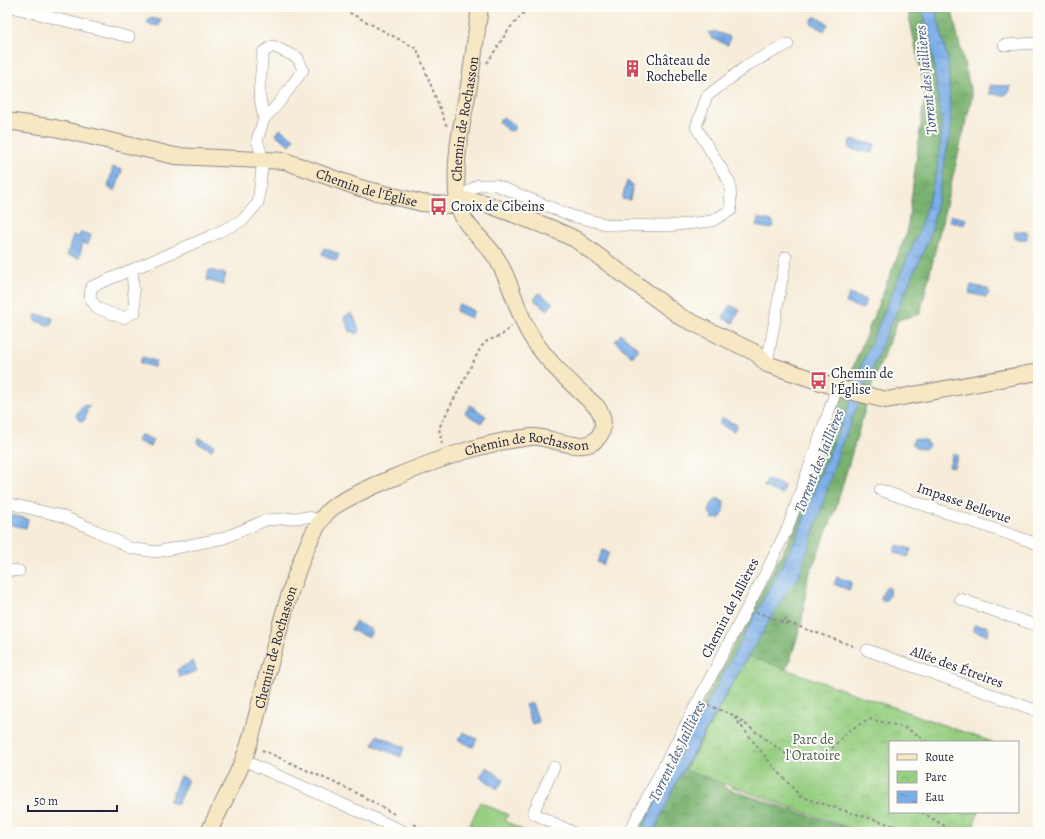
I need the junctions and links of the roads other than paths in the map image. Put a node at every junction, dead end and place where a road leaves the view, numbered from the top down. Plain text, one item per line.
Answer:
1 (11, 7) edge
2 (480, 7) edge
3 (129, 37) dead end
4 (1038, 43) edge
5 (788, 44) dead end
6 (1004, 45) dead end
7 (264, 118) junction
8 (7, 121) edge
9 (263, 159) junction
10 (458, 200) junction
11 (786, 257) dead end
12 (132, 270) junction
13 (767, 364) junction
14 (1038, 372) edge
15 (840, 389) junction
16 (880, 490) dead end
17 (7, 503) edge
18 (320, 520) junction
19 (1038, 544) edge
20 (7, 570) edge
21 (19, 571) dead end
22 (960, 599) dead end
23 (1038, 626) edge
24 (867, 650) road end
25 (1038, 711) edge
26 (243, 760) junction
27 (554, 767) dead end
28 (407, 827) edge
29 (209, 832) edge
30 (572, 832) edge
31 (629, 832) edge

1 - 3 street
2 - 10 street, Chemin de Rochasson
4 - 6 street
5 - 10 street
7 - 7 street
7 - 9 street
8 - 9 street, Chemin de l'Église
9 - 10 street, Chemin de l'Église
9 - 12 street
10 - 13 street, Chemin de l'Église
10 - 18 street, Chemin de Rochasson
11 - 13 street
12 - 12 street
13 - 15 street, Chemin de l'Église
14 - 15 street, Chemin de l'Église
15 - 31 street, Chemin de Jallières
16 - 19 street, Impasse Bellevue
17 - 18 street
18 - 26 street, Chemin de Rochasson
20 - 21 street
22 - 23 street
24 - 25 street, Allée des Étreires
26 - 28 street
26 - 29 street, Chemin de Rochasson
27 - 30 street

